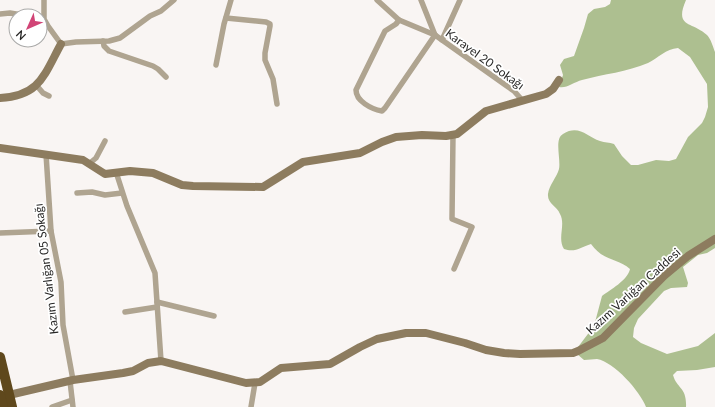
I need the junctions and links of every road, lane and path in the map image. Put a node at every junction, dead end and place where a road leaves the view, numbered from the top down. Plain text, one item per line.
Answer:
1 (174, 0) edge
2 (231, 0) edge
3 (377, 0) edge
4 (421, 0) edge
5 (460, 0) edge
6 (226, 18) junction
7 (399, 20) junction
8 (48, 26) edge
9 (435, 35) junction
10 (442, 40) junction
11 (103, 41) junction
12 (61, 44) junction
13 (216, 65) dead end
14 (166, 77) dead end
15 (559, 80) dead end
16 (36, 86) junction
17 (49, 96) dead end
18 (0, 98) edge
19 (522, 100) junction
20 (277, 104) dead end
21 (453, 135) junction
22 (105, 141) dead end
23 (0, 148) edge
24 (46, 154) junction
25 (90, 163) junction
26 (116, 172) junction
27 (77, 193) dead end
28 (122, 193) junction
29 (51, 231) junction
30 (0, 233) edge
31 (715, 239) edge
32 (454, 269) dead end
33 (157, 305) junction
34 (125, 312) dead end
35 (214, 316) dead end
36 (0, 358) edge
37 (161, 361) junction
38 (72, 380) junction
39 (255, 383) junction
40 (5, 395) edge
41 (72, 400) junction
42 (3, 407) edge
43 (12, 407) edge
44 (52, 407) edge
45 (73, 407) edge
46 (251, 407) edge

1 - 11 street
2 - 6 street
3 - 7 street, Karayel 20 Sokağı
4 - 9 street
5 - 10 street
6 - 13 street
6 - 20 street
7 - 9 street, Karayel 20 Sokağı
7 - 9 street
8 - 12 street
9 - 10 street, Karayel 20 Sokağı
10 - 19 street, Karayel 20 Sokağı
11 - 12 street
11 - 14 street
12 - 16 street
15 - 19 street
16 - 17 street
16 - 18 street
19 - 21 street
21 - 26 street
21 - 32 street
22 - 25 street
23 - 24 street
24 - 25 street
24 - 29 street, Kazım Varlığan 05 Sokağı
25 - 26 street
26 - 28 street
27 - 28 street
28 - 33 street
29 - 30 street
29 - 38 street, Kazım Varlığan 05 Sokağı
31 - 39 street, Kazım Varlığan Caddesi
33 - 34 street
33 - 35 street
33 - 37 street
36 - 40 highway
37 - 38 street
37 - 39 street
38 - 40 street
38 - 41 street, Kazım Varlığan 05 Sokağı
39 - 46 street
40 - 42 highway
40 - 43 highway
41 - 44 street
41 - 45 street, Kazım Varlığan 05 Sokağı

